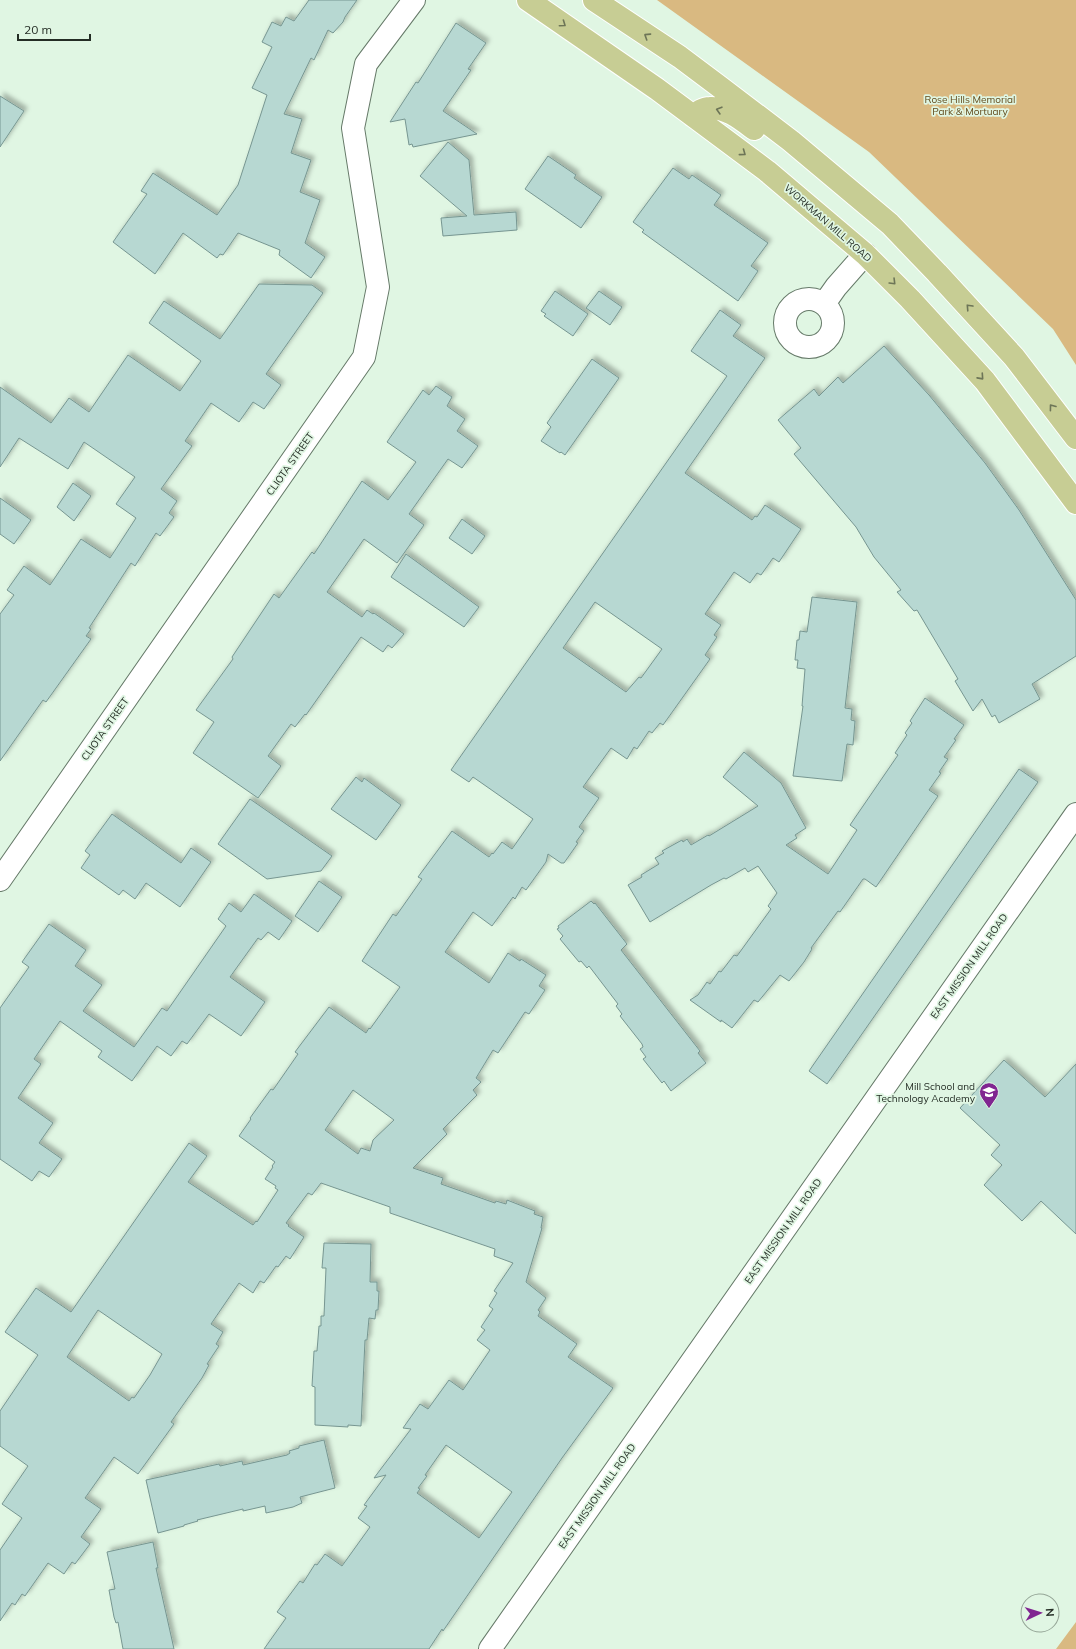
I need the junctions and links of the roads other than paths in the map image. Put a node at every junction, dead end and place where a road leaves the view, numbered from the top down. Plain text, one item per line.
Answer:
1 (414, 0) edge
2 (528, 0) edge
3 (594, 0) edge
4 (693, 116) junction
5 (890, 224) junction
6 (865, 254) junction
7 (830, 296) dead end
8 (1076, 438) edge
9 (1076, 503) edge
10 (1076, 814) edge
11 (0, 880) edge
12 (490, 1649) edge

1 - 11 street, CLIOTA STREET
2 -> 4 main road, WORKMAN MILL ROAD
5 -> 3 main road
5 -> 4 main road
4 -> 6 main road, WORKMAN MILL ROAD
8 -> 5 main road
6 - 7 street
6 -> 9 main road, WORKMAN MILL ROAD
10 - 12 street, EAST MISSION MILL ROAD

